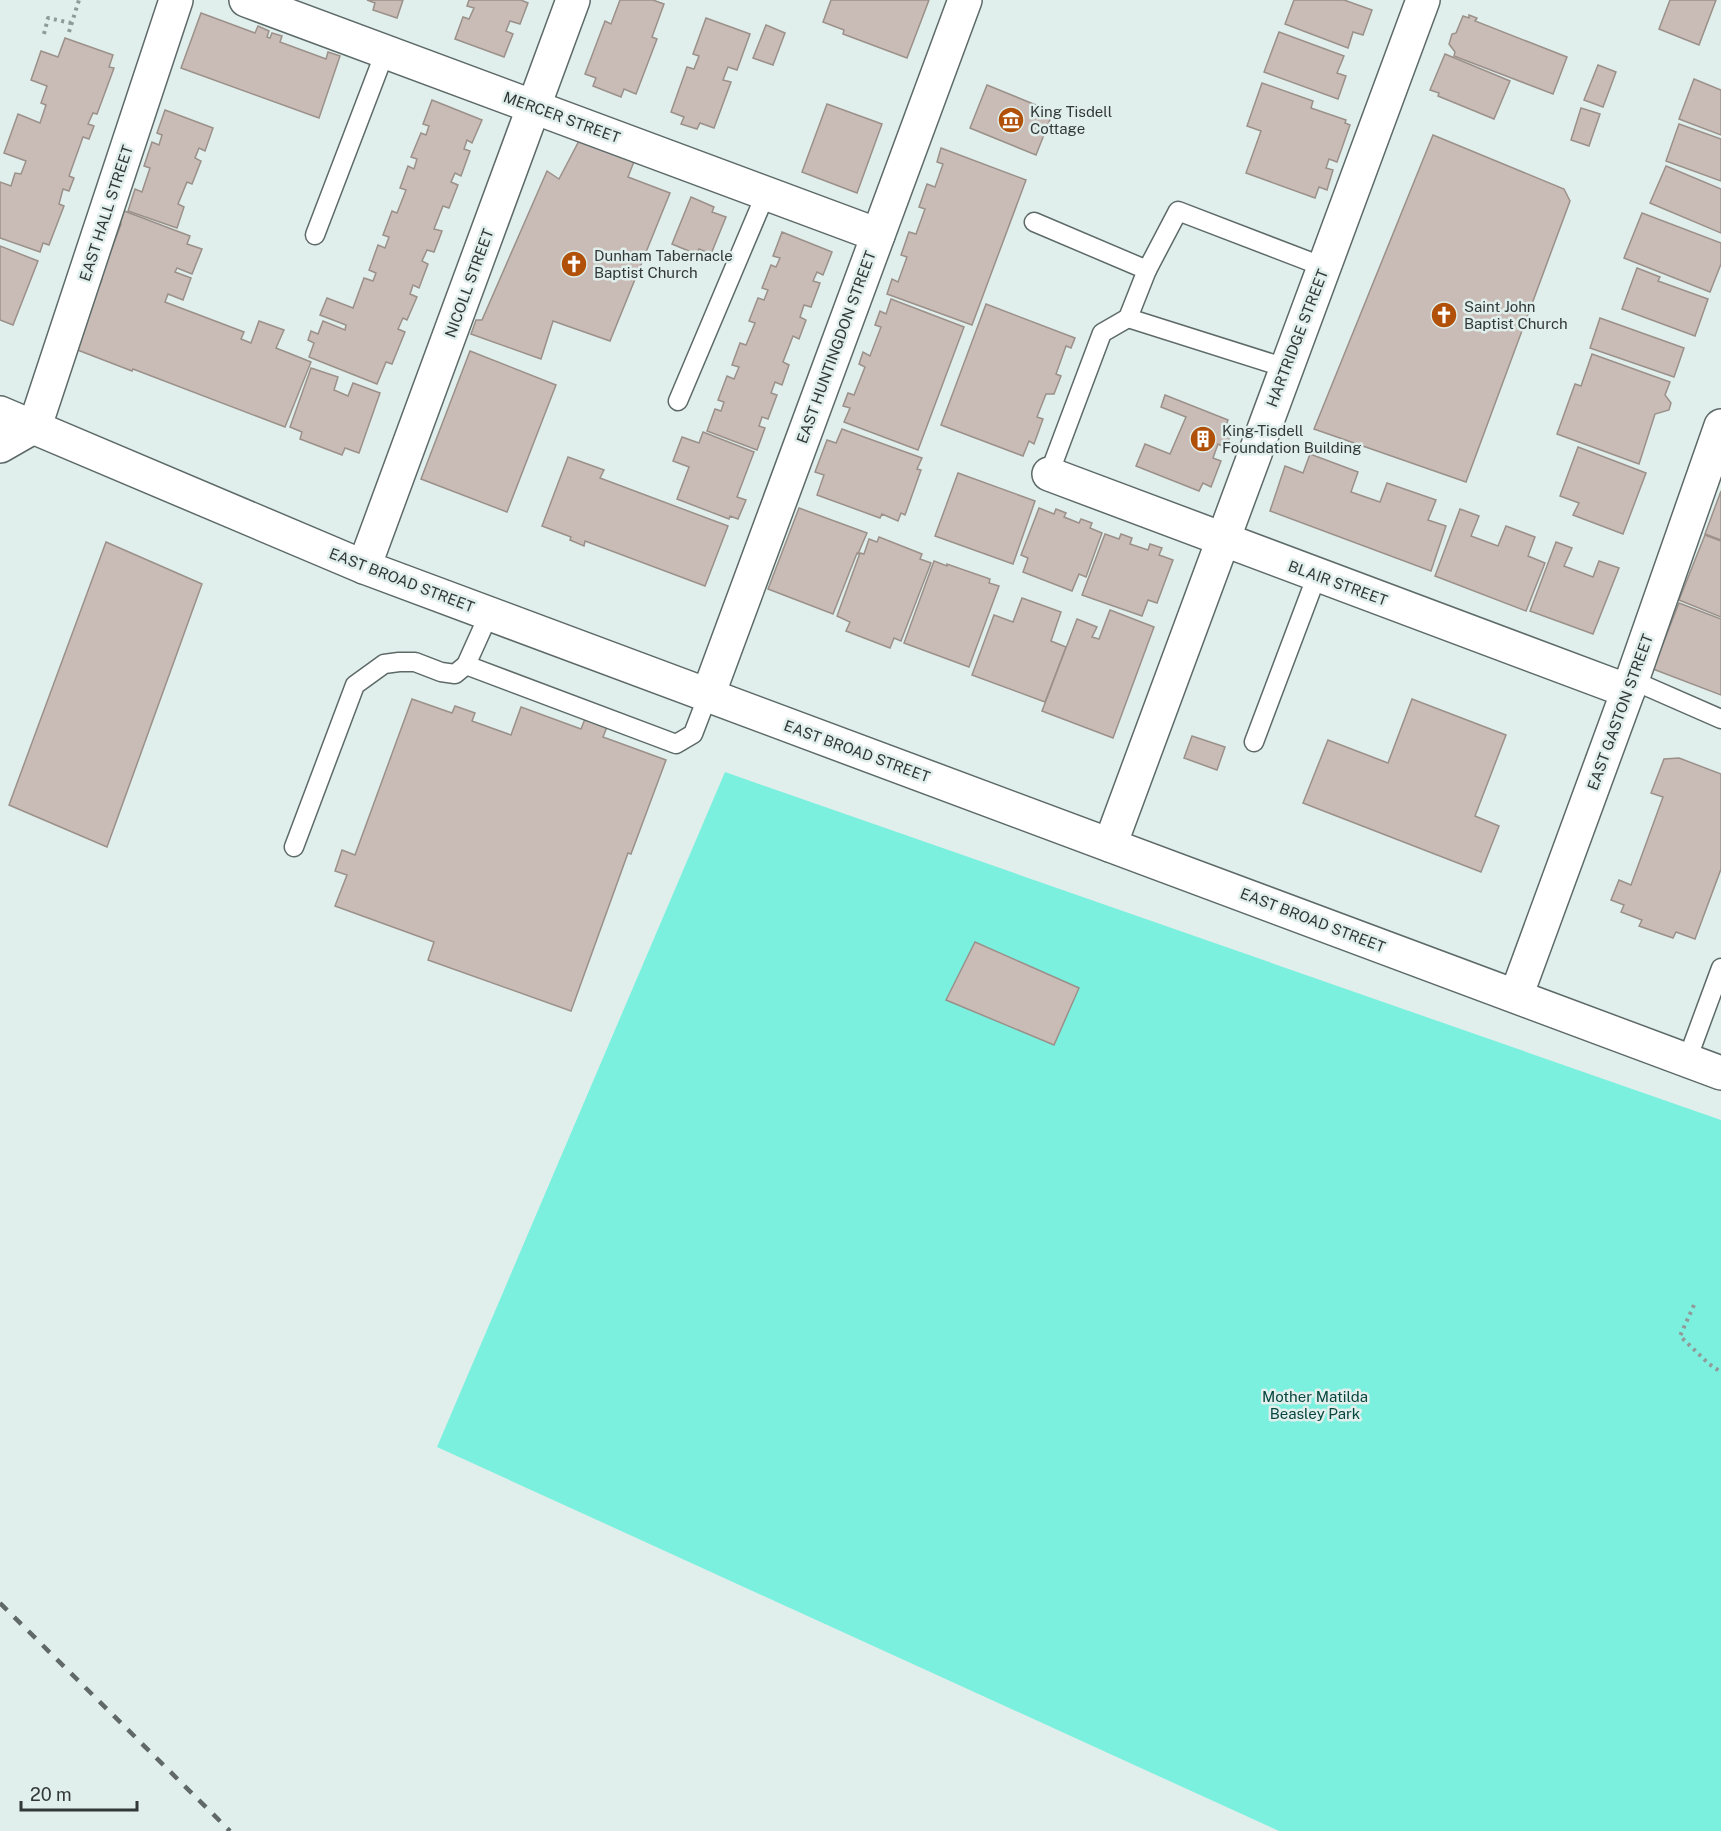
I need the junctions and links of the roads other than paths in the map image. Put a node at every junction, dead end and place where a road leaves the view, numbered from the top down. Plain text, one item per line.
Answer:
1 (176, 0) edge
2 (246, 0) edge
3 (573, 0) edge
4 (965, 0) edge
5 (1424, 0) edge
6 (385, 52) junction
7 (534, 107) junction
8 (766, 193) junction
9 (1034, 222) dead end
10 (315, 235) dead end
11 (878, 235) junction
12 (1324, 267) junction
13 (1147, 270) junction
14 (1128, 318) junction
15 (1286, 368) junction
16 (678, 401) dead end
17 (0, 413) edge
18 (35, 426) junction
19 (1721, 426) edge
20 (0, 446) edge
21 (1048, 474) joint
22 (1222, 540) junction
23 (364, 567) junction
24 (1317, 575) junction
25 (489, 614) junction
26 (466, 664) junction
27 (1630, 686) junction
28 (708, 695) junction
29 (1721, 719) edge
30 (1254, 742) dead end
31 (1110, 844) junction
32 (294, 848) dead end
33 (1721, 968) edge
34 (1516, 996) junction
35 (1687, 1060) junction
36 (1721, 1072) edge

1 - 18 street, EAST HALL STREET
2 - 6 street, MERCER STREET
3 - 7 street, NICOLL STREET
4 - 11 street, EAST HUNTINGDON STREET
5 - 12 street, HARTRIDGE STREET
6 - 7 street, MERCER STREET
6 - 10 lane
7 - 8 street, MERCER STREET
7 - 23 street, NICOLL STREET
8 - 11 street, MERCER STREET
8 - 16 lane
9 - 13 lane
11 - 28 street, EAST HUNTINGDON STREET
12 - 13 lane
12 - 15 street, HARTRIDGE STREET
13 - 14 lane
14 - 15 lane
14 - 21 lane
15 - 22 street, HARTRIDGE STREET
17 - 18 street, EAST BROAD STREET
18 - 20 street
18 - 23 street, EAST BROAD STREET
19 - 27 street, EAST GASTON STREET
21 - 22 street, BLAIR STREET
22 - 24 street, BLAIR STREET
22 - 31 street, HARTRIDGE STREET
23 - 25 street, EAST BROAD STREET
24 - 27 street, BLAIR STREET
24 - 30 lane
25 - 26 lane
25 - 28 street, EAST BROAD STREET
26 - 28 lane
26 - 32 lane
27 - 29 lane
27 - 34 street, EAST GASTON STREET
28 - 31 street, EAST BROAD STREET
31 - 34 street, EAST BROAD STREET
33 - 35 lane
34 - 35 street, EAST BROAD STREET
35 - 36 street, EAST BROAD STREET

